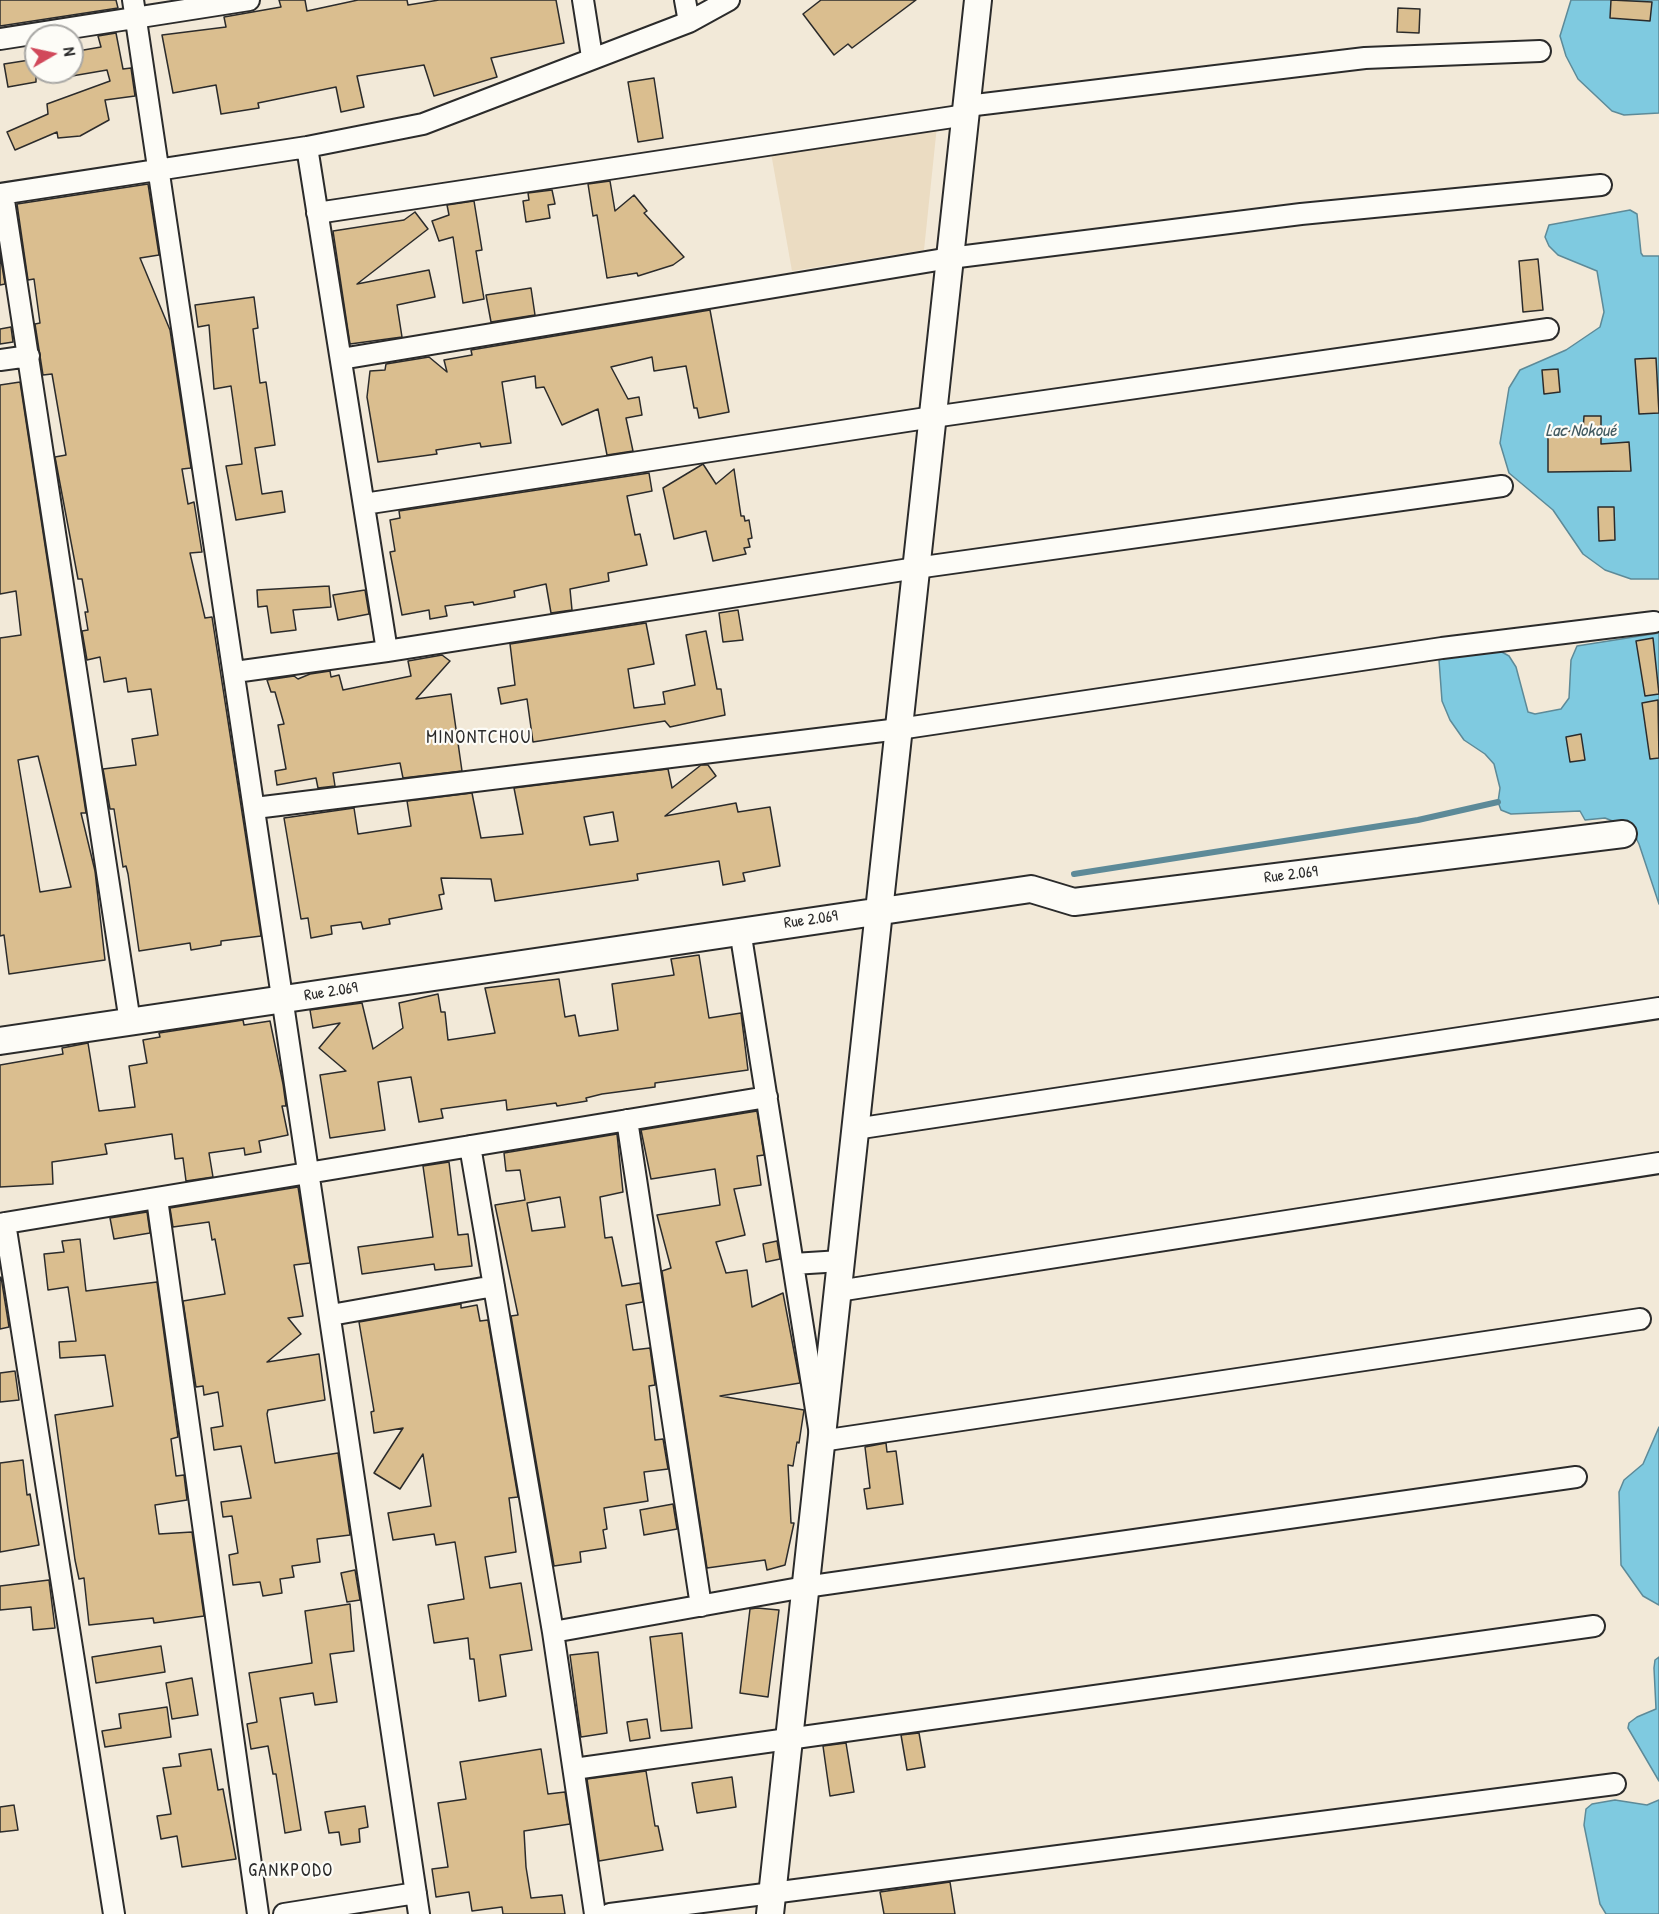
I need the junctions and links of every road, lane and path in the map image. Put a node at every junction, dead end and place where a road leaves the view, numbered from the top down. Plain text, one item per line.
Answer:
1 (249, 0) edge
2 (583, 0) edge
3 (685, 0) edge
4 (729, 0) edge
5 (978, 0) edge
6 (134, 9) edge
7 (689, 22) junction
8 (0, 39) edge
9 (1540, 51) dead end
10 (592, 57) junction
11 (966, 110) junction
12 (307, 147) junction
13 (159, 170) junction
14 (1601, 185) dead end
15 (2, 194) edge
16 (317, 213) junction
17 (950, 258) junction
18 (1548, 329) dead end
19 (29, 356) junction
20 (341, 359) junction
21 (0, 360) edge
22 (933, 417) junction
23 (1502, 486) dead end
24 (364, 504) junction
25 (916, 568) junction
26 (1654, 622) dead end
27 (387, 651) junction
28 (235, 672) junction
29 (899, 729) junction
30 (255, 808) junction
31 (1623, 834) dead end
32 (879, 910) junction
33 (740, 930) junction
34 (284, 999) junction
35 (1659, 1008) edge
36 (130, 1022) junction
37 (0, 1041) edge
38 (767, 1096) junction
39 (627, 1120) junction
40 (855, 1129) junction
41 (470, 1146) junction
42 (1659, 1162) edge
43 (310, 1173) junction
44 (157, 1198) junction
45 (3, 1224) edge
46 (841, 1261) junction
47 (793, 1264) junction
48 (494, 1286) junction
49 (838, 1291) junction
50 (331, 1315) junction
51 (1640, 1319) dead end
52 (821, 1441) junction
53 (1576, 1477) dead end
54 (806, 1587) junction
55 (701, 1606) junction
56 (1594, 1626) dead end
57 (552, 1632) junction
58 (789, 1737) junction
59 (574, 1769) junction
60 (1615, 1784) dead end
61 (416, 1893) junction
62 (771, 1903) edge
63 (114, 1914) edge
64 (258, 1914) edge
65 (284, 1914) edge
66 (419, 1914) edge
67 (595, 1914) edge
68 (610, 1914) edge

1 - 6 street
2 - 10 street
3 - 7 street
4 - 7 street
5 - 11 street
6 - 8 street
6 - 13 street
7 - 10 street
9 - 11 street
10 - 12 street
11 - 16 street
11 - 17 street
12 - 13 street
12 - 16 street
13 - 15 street
13 - 28 street
14 - 17 street
15 - 19 street
16 - 20 street
17 - 20 street
17 - 22 street
18 - 22 street
19 - 21 street
19 - 36 street
20 - 24 street
22 - 24 street
22 - 25 street
23 - 25 street
24 - 27 street
25 - 27 street
25 - 29 street
26 - 29 street
27 - 28 street
28 - 30 street
29 - 30 street
29 - 32 street
30 - 34 street
31 - 32 street, Rue 2.069
32 - 33 street, Rue 2.069
32 - 40 street
33 - 34 street, Rue 2.069
33 - 38 street
34 - 36 street, Rue 2.069
34 - 43 street
35 - 40 street
36 - 37 street, Rue 2.069
38 - 39 street
38 - 47 street
39 - 41 street
39 - 55 street
40 - 46 street
41 - 43 street
41 - 48 street
42 - 49 street
43 - 44 street
43 - 50 street
44 - 45 street
44 - 64 street
45 - 63 street
46 - 47 street
46 - 49 street
47 - 52 street
48 - 50 street
48 - 57 street
49 - 52 street
50 - 61 street
51 - 52 street
52 - 54 street
53 - 54 street
54 - 55 street
54 - 58 street
55 - 57 street
56 - 58 street
57 - 59 street
58 - 59 street
58 - 62 street
59 - 67 street
60 - 62 street
61 - 65 street
61 - 66 street
62 - 68 street

